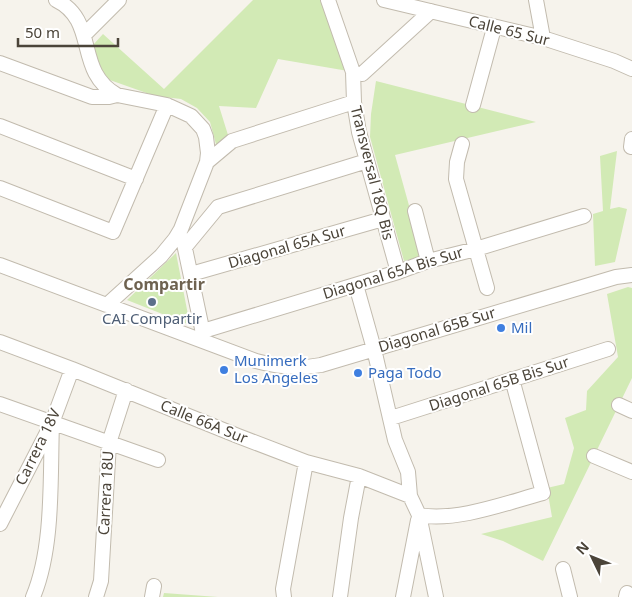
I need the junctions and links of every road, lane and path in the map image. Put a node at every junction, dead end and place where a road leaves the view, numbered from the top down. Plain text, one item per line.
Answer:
1 (56, 0) edge
2 (119, 0) edge
3 (328, 0) edge
4 (384, 0) edge
5 (536, 0) edge
6 (431, 11) junction
7 (494, 28) junction
8 (84, 35) junction
9 (543, 38) junction
10 (0, 63) edge
11 (632, 69) edge
12 (352, 72) junction
13 (117, 94) junction
14 (354, 102) junction
15 (167, 105) junction
16 (473, 106) dead end
17 (0, 126) edge
18 (462, 144) dead end
19 (367, 160) junction
20 (207, 162) junction
21 (136, 179) junction
22 (0, 188) edge
23 (415, 212) dead end
24 (584, 216) dead end
25 (383, 219) junction
26 (181, 229) junction
27 (185, 247) junction
28 (476, 249) junction
29 (428, 261) junction
30 (0, 265) edge
31 (398, 272) junction
32 (191, 274) junction
33 (632, 275) edge
34 (356, 285) junction
35 (487, 288) dead end
36 (107, 305) junction
37 (204, 336) junction
38 (0, 342) edge
39 (374, 349) junction
40 (608, 349) dead end
41 (72, 369) junction
42 (512, 379) junction
43 (126, 390) junction
44 (0, 404) edge
45 (618, 405) dead end
46 (632, 411) edge
47 (391, 418) junction
48 (52, 423) junction
49 (109, 443) junction
50 (594, 456) dead end
51 (158, 460) dead end
52 (306, 462) junction
53 (632, 472) edge
54 (359, 476) junction
55 (410, 496) junction
56 (420, 515) junction
57 (0, 524) edge
58 (563, 569) dead end
59 (33, 597) edge
60 (96, 597) edge
61 (284, 597) edge
62 (340, 597) edge
63 (402, 597) edge
64 (436, 597) edge
65 (570, 597) edge

1 - 8 street
2 - 8 street
3 - 12 street, Transversal 18Q Bis
4 - 6 street, Calle 65 Sur
5 - 9 street
6 - 7 street, Calle 65 Sur
6 - 12 street
7 - 9 street, Calle 65 Sur
7 - 16 street
8 - 13 street
9 - 11 street, Calle 65 Sur
10 - 13 street
12 - 14 street, Transversal 18Q Bis
13 - 15 street
14 - 19 street, Transversal 18Q Bis
14 - 20 street
15 - 20 street
15 - 21 street
17 - 21 street
18 - 28 street
19 - 25 street, Transversal 18Q Bis
19 - 27 street
20 - 26 street
21 - 22 street
23 - 29 street
24 - 28 street, Diagonal 65A Bis Sur
25 - 31 street, Transversal 18Q Bis
25 - 32 street, Diagonal 65A Sur
26 - 27 street
26 - 36 street
27 - 32 street
28 - 29 street, Diagonal 65A Bis Sur
28 - 35 street
29 - 31 street, Diagonal 65A Bis Sur
30 - 36 street, Diagonal 65B Sur
31 - 34 street, Diagonal 65A Bis Sur
32 - 37 street
33 - 39 street, Diagonal 65B Sur
34 - 37 street, Diagonal 65A Bis Sur
34 - 39 street
36 - 37 street, Diagonal 65B Sur
37 - 39 street, Diagonal 65B Sur
38 - 41 street, Calle 66A Sur
39 - 47 street
40 - 42 street, Diagonal 65B Bis Sur
41 - 43 street, Calle 66A Sur
41 - 48 street, Carrera 18V
42 - 47 street, Diagonal 65B Bis Sur
42 - 56 street
43 - 49 street, Carrera 18U
43 - 52 street, Calle 66A Sur
44 - 48 street
45 - 46 street
47 - 55 street
48 - 49 street
48 - 57 street, Carrera 18V
48 - 59 street
49 - 51 street
49 - 60 street, Carrera 18U
50 - 53 street
52 - 54 street, Calle 66A Sur
52 - 61 street
54 - 55 street, Calle 66A Sur
54 - 62 street
55 - 56 street
56 - 63 street
56 - 64 street
58 - 65 street

